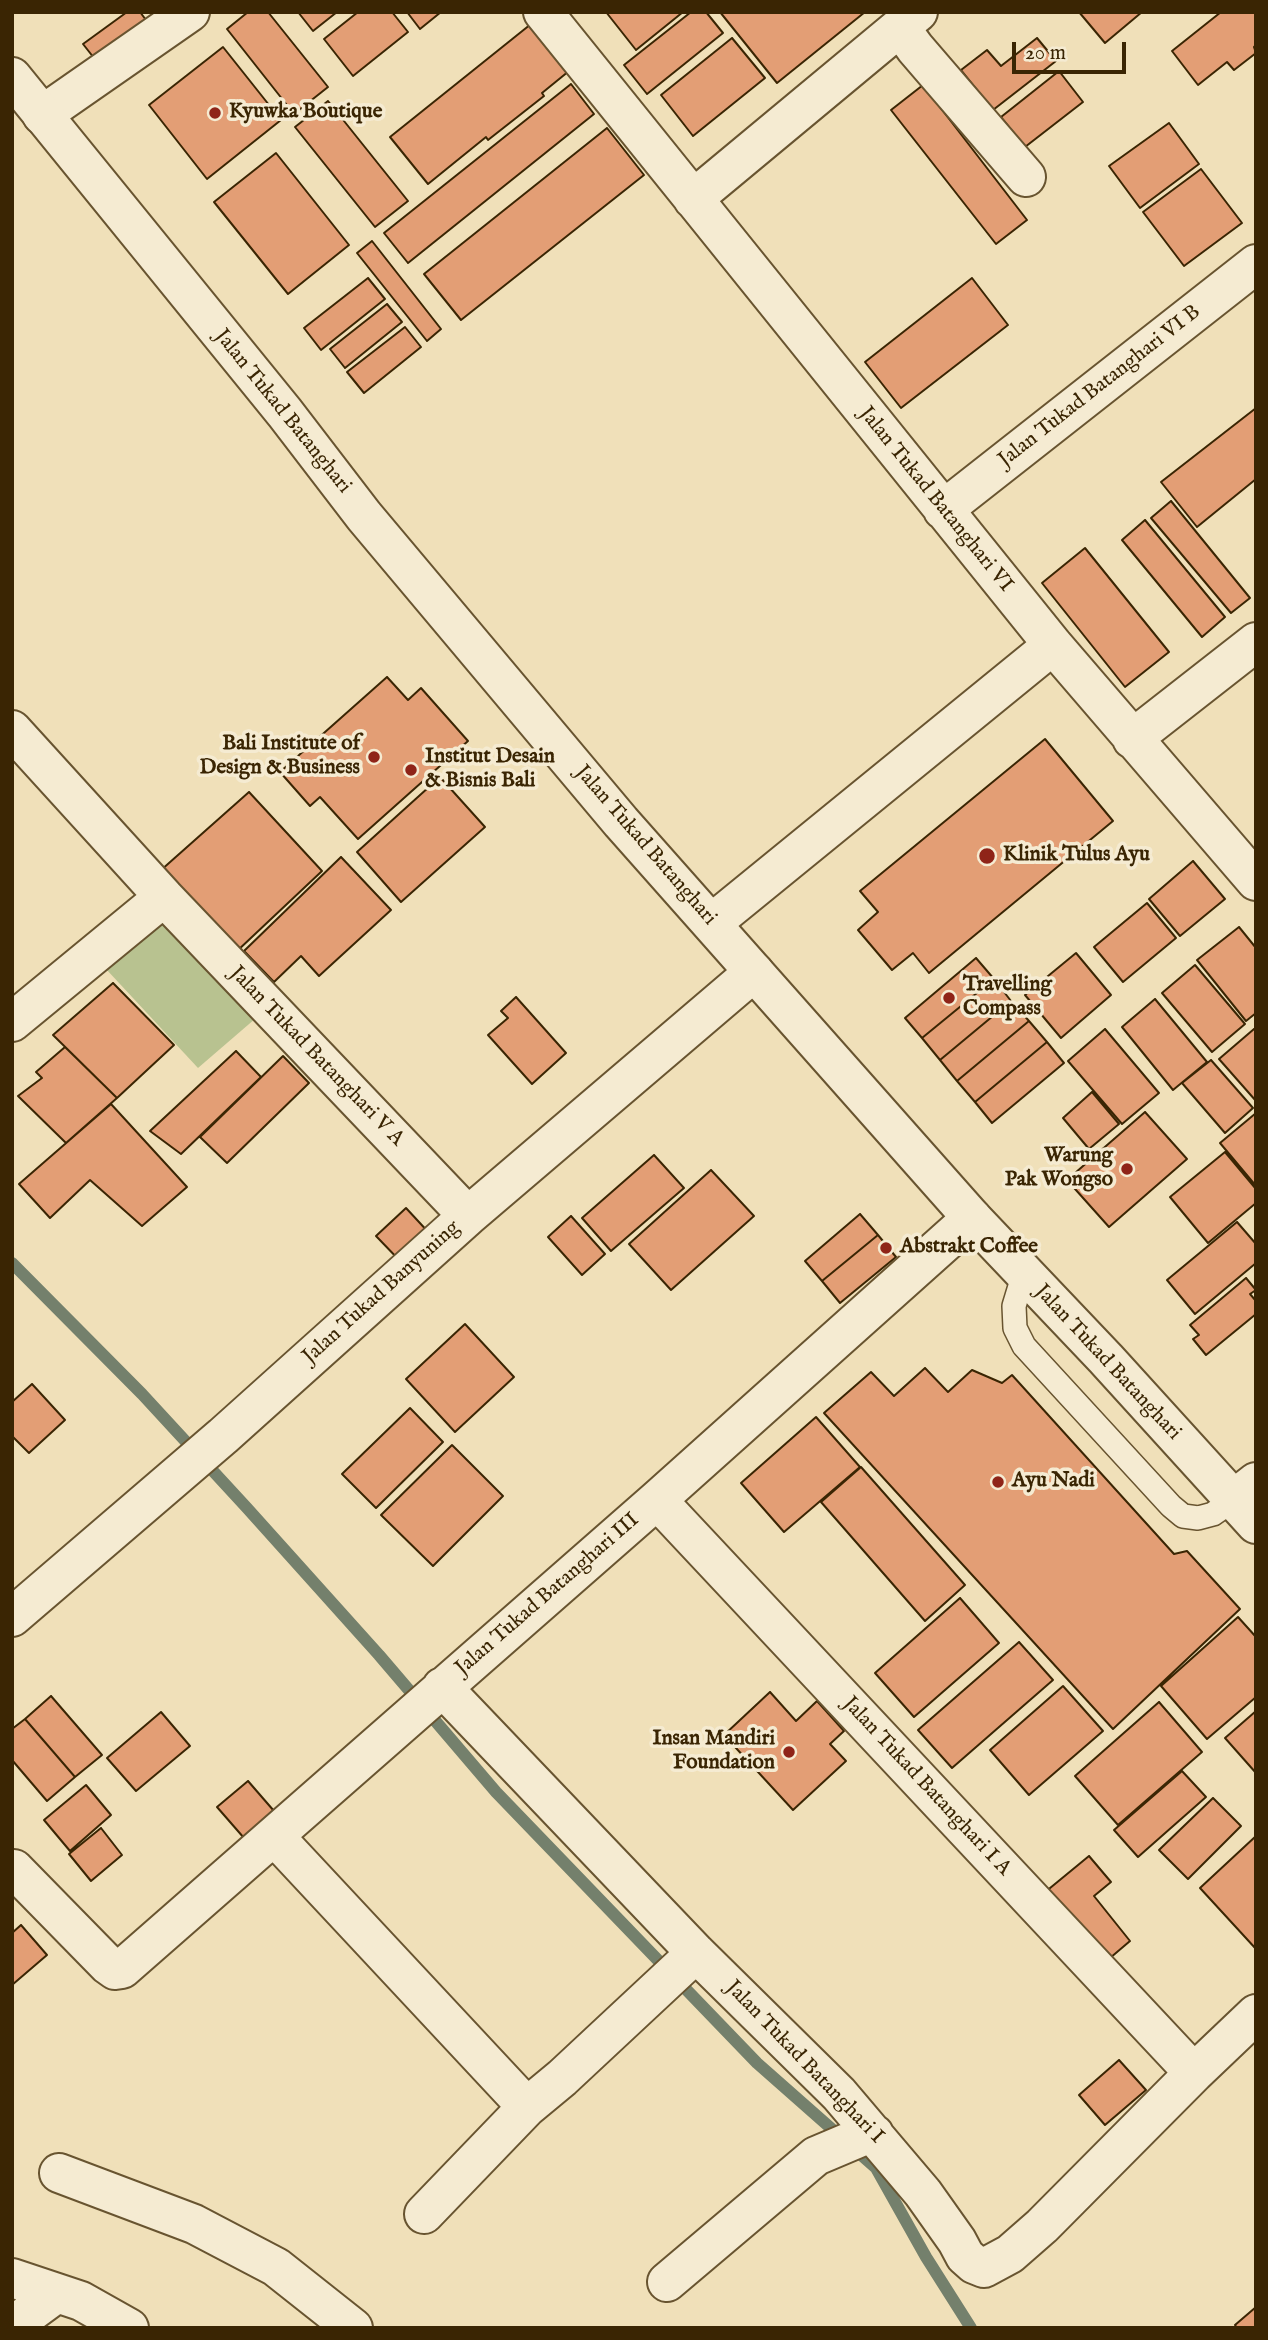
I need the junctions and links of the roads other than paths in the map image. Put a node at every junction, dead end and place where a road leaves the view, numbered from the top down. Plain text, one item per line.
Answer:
1 (190, 12) edge
2 (543, 12) edge
3 (909, 20) edge
4 (12, 77) edge
5 (42, 116) junction
6 (1026, 177) dead end
7 (694, 199) junction
8 (1256, 264) edge
9 (943, 510) junction
10 (1256, 642) edge
11 (1052, 645) junction
12 (12, 730) edge
13 (1132, 739) junction
14 (1256, 881) edge
15 (164, 897) junction
16 (712, 923) junction
17 (754, 972) junction
18 (12, 1022) edge
19 (468, 1216) junction
20 (972, 1218) junction
21 (1024, 1273) junction
22 (657, 1500) junction
23 (1248, 1502) edge
24 (12, 1616) edge
25 (434, 1695) junction
26 (275, 1837) junction
27 (14, 1869) dead end
28 (686, 1962) junction
29 (1256, 2014) edge
30 (1194, 2073) junction
31 (527, 2107) junction
32 (868, 2136) junction
33 (59, 2173) dead end
34 (424, 2214) dead end
35 (12, 2277) edge
36 (667, 2282) dead end
37 (57, 2293) junction
38 (12, 2326) edge
39 (130, 2328) edge
40 (354, 2328) edge

1 - 5 street
2 - 7 street, Jalan Tukad Batanghari VI
3 - 6 street
3 - 7 street
4 - 5 street, Jalan Tukad Batanghari
5 - 16 street, Jalan Tukad Batanghari
7 - 9 street, Jalan Tukad Batanghari VI
8 - 9 street, Jalan Tukad Batanghari VI B
9 - 11 street, Jalan Tukad Batanghari VI
10 - 13 street
11 - 13 street, Jalan Tukad Batanghari VI
11 - 16 street
12 - 15 street, Jalan Tukad Batanghari V A
13 - 14 street, Jalan Tukad Batanghari VI
15 - 18 street
15 - 19 street, Jalan Tukad Batanghari V A
16 - 17 street, Jalan Tukad Batanghari
17 - 19 street, Jalan Tukad Banyuning
17 - 20 street, Jalan Tukad Batanghari
19 - 24 street, Jalan Tukad Banyuning
20 - 21 street, Jalan Tukad Batanghari
20 - 22 street, Jalan Tukad Batanghari III
21 - 23 street, Jalan Tukad Batanghari
21 - 23 lane
22 - 25 street, Jalan Tukad Batanghari III
22 - 30 street, Jalan Tukad Batanghari I A
25 - 26 street, Jalan Tukad Batanghari III
25 - 28 street, Jalan Tukad Batanghari I
26 - 27 street, Jalan Tukad Batanghari III
26 - 31 street
28 - 31 street
28 - 32 street, Jalan Tukad Batanghari I
29 - 30 street, Jalan Tukad Batanghari I
30 - 32 street, Jalan Tukad Batanghari I
31 - 34 street
32 - 36 street
33 - 40 street
35 - 37 street
37 - 38 street
37 - 39 street

